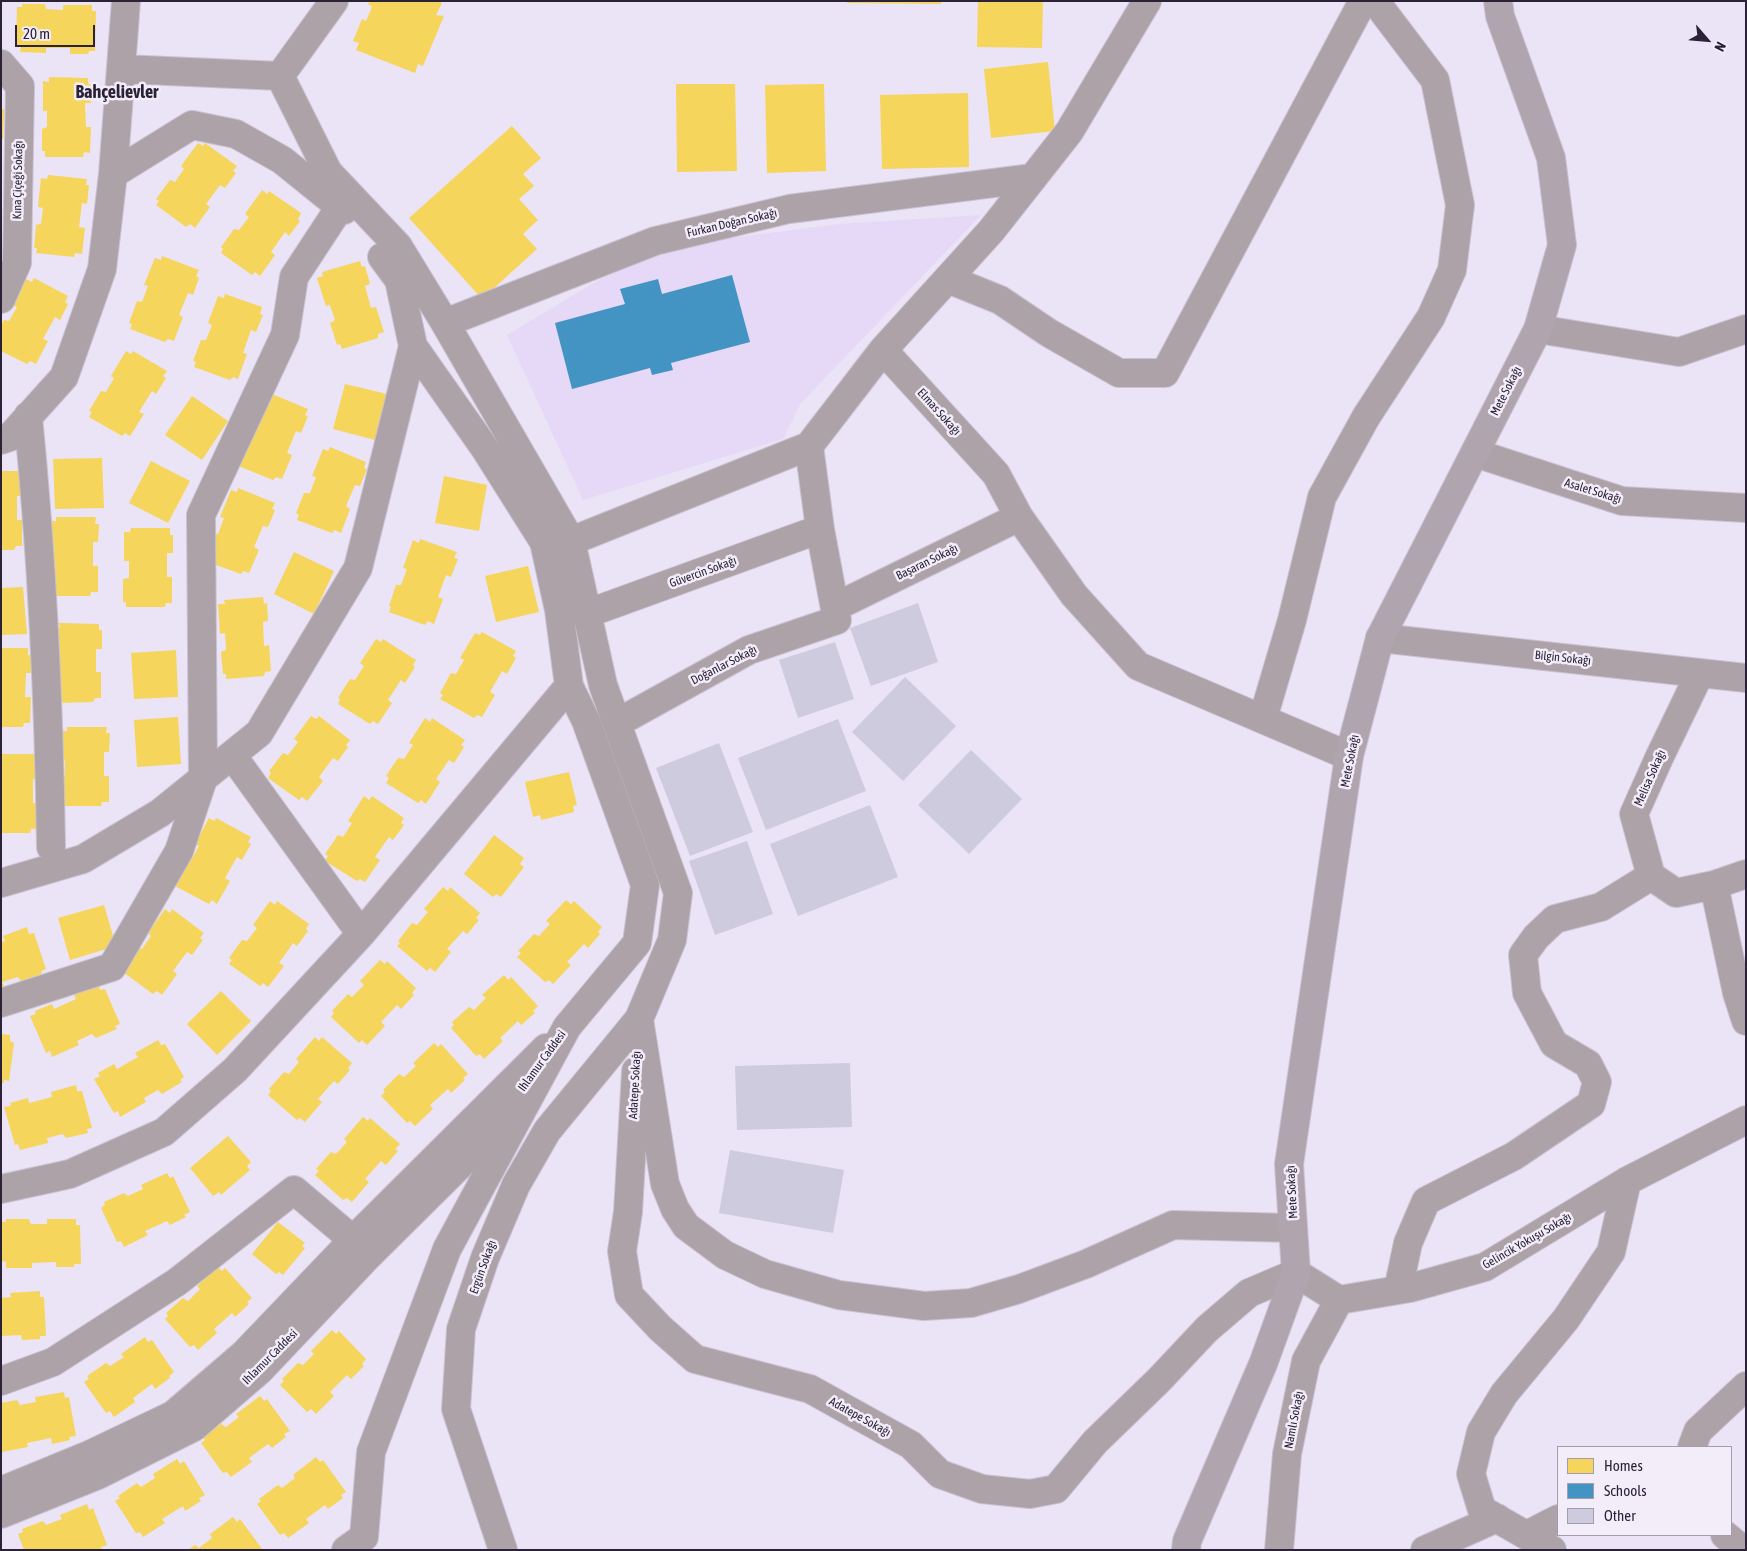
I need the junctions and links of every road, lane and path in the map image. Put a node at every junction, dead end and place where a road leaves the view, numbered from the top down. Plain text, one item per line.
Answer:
1 (126, 1) edge
2 (334, 1) edge
3 (1147, 1) edge
4 (1363, 1) edge
5 (1374, 1) edge
6 (1498, 1) edge
7 (1, 64) edge
8 (122, 69) junction
9 (280, 76) junction
10 (113, 174) junction
11 (1033, 178) junction
12 (340, 207) junction
13 (948, 279) junction
14 (1, 299) edge
15 (444, 323) junction
16 (1538, 329) junction
17 (1746, 329) edge
18 (413, 346) junction
19 (883, 350) junction
20 (28, 416) junction
21 (1, 440) edge
22 (809, 446) junction
23 (1475, 452) junction
24 (1746, 508) edge
25 (1019, 517) junction
26 (820, 530) junction
27 (570, 541) junction
28 (836, 613) junction
29 (586, 614) junction
30 (1380, 638) junction
31 (1700, 673) junction
32 (1746, 678) edge
33 (569, 686) junction
34 (1263, 718) junction
35 (617, 723) junction
36 (232, 755) junction
37 (1349, 756) junction
38 (203, 779) junction
39 (51, 847) dead end
40 (1746, 874) edge
41 (1651, 876) junction
42 (1, 883) edge
43 (1714, 885) junction
44 (361, 934) junction
45 (1, 1003) edge
46 (639, 1020) junction
47 (1746, 1020) edge
48 (566, 1027) junction
49 (1746, 1120) edge
50 (1627, 1181) junction
51 (1, 1189) edge
52 (1293, 1228) junction
53 (353, 1240) junction
54 (1296, 1273) junction
55 (1398, 1290) junction
56 (1339, 1300) junction
57 (1, 1381) edge
58 (1746, 1386) edge
59 (1692, 1446) edge
60 (1, 1490) edge
61 (1, 1514) edge
62 (1497, 1518) junction
63 (1557, 1520) edge
64 (1527, 1535) junction
65 (1725, 1536) edge
66 (346, 1550) edge
67 (504, 1550) edge
68 (1186, 1550) edge
69 (1280, 1550) edge
70 (1425, 1550) edge
71 (1552, 1550) edge
72 (1743, 1550) edge

1 - 8 street
2 - 9 street
3 - 11 street
4 - 13 street
5 - 34 street
6 - 16 main road, Mete Sokağı
7 - 14 street, Kına Çiçeği Sokağı
8 - 9 street
8 - 10 street
9 - 15 street
10 - 12 street
10 - 20 street
11 - 13 street
11 - 15 street, Furkan Doğan Sokağı
12 - 18 street
12 - 38 street
13 - 19 street
15 - 27 street
16 - 17 street
16 - 23 main road, Mete Sokağı
18 - 33 street
18 - 36 street
19 - 22 street
19 - 25 street, Elmas Sokağı
20 - 21 street
20 - 39 street
22 - 26 street
22 - 27 street
23 - 24 street, Asalet Sokağı
23 - 30 main road, Mete Sokağı
25 - 28 street, Başaran Sokağı
25 - 34 street, Elmas Sokağı
26 - 28 street
26 - 29 street, Güvercin Sokağı
27 - 29 street
28 - 35 street, Doğanlar Sokağı
29 - 35 street
30 - 31 street, Bilgin Sokağı
30 - 37 main road, Mete Sokağı
31 - 32 street, Bilgin Sokağı
31 - 41 street, Melisa Sokağı
33 - 44 street
33 - 48 street
34 - 37 street, Elmas Sokağı
35 - 46 street
36 - 38 street
36 - 44 street
37 - 52 main road, Mete Sokağı
38 - 42 street
38 - 45 street
40 - 43 street
41 - 43 street
41 - 55 street
43 - 47 street
44 - 51 street
46 - 52 street
46 - 54 street, Adatepe Sokağı
46 - 67 street, Ergün Sokağı
48 - 53 street, Ihlamur Caddesi
48 - 61 street, Ihlamur Caddesi
48 - 66 street
49 - 50 street, Gelincik Yokuşu Sokağı
50 - 55 street, Gelincik Yokuşu Sokağı
50 - 62 street
52 - 54 main road, Mete Sokağı
53 - 57 street
53 - 60 street, Ihlamur Caddesi
54 - 56 street
54 - 68 main road, Mete Sokağı
55 - 56 street, Gelincik Yokuşu Sokağı
56 - 69 street, Namlı Sokağı
58 - 59 street
62 - 64 street
62 - 70 street
63 - 64 street
64 - 71 street
65 - 72 street

